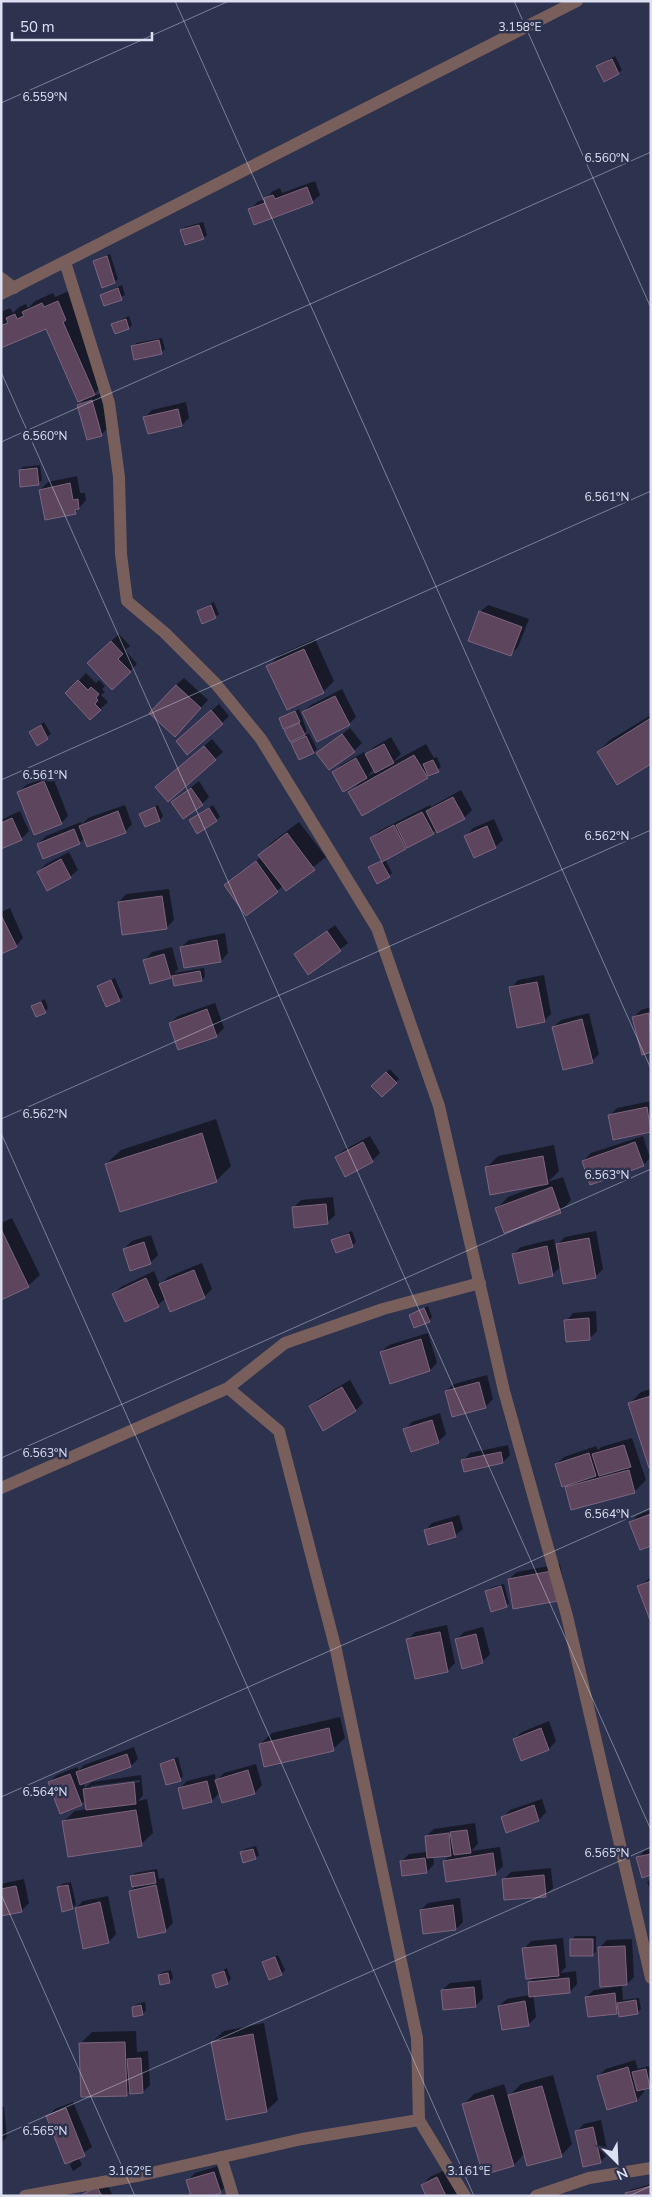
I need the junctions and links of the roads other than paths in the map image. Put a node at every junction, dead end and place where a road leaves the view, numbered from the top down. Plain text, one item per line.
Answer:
1 (577, 1) edge
2 (65, 262) junction
3 (1, 278) edge
4 (14, 288) junction
5 (1, 294) edge
6 (480, 1283) junction
7 (228, 1388) junction
8 (1, 1488) edge
9 (651, 1978) edge
10 (419, 2120) junction
11 (221, 2158) junction
12 (651, 2168) edge
13 (25, 2196) edge
14 (233, 2196) edge
15 (465, 2196) edge
16 (536, 2196) edge

1 - 2 street
2 - 4 street
2 - 6 street
3 - 4 street
4 - 5 street
6 - 7 street
6 - 9 street
7 - 8 street
7 - 10 street
10 - 11 street
10 - 15 street
11 - 13 street
11 - 14 street
12 - 16 street

